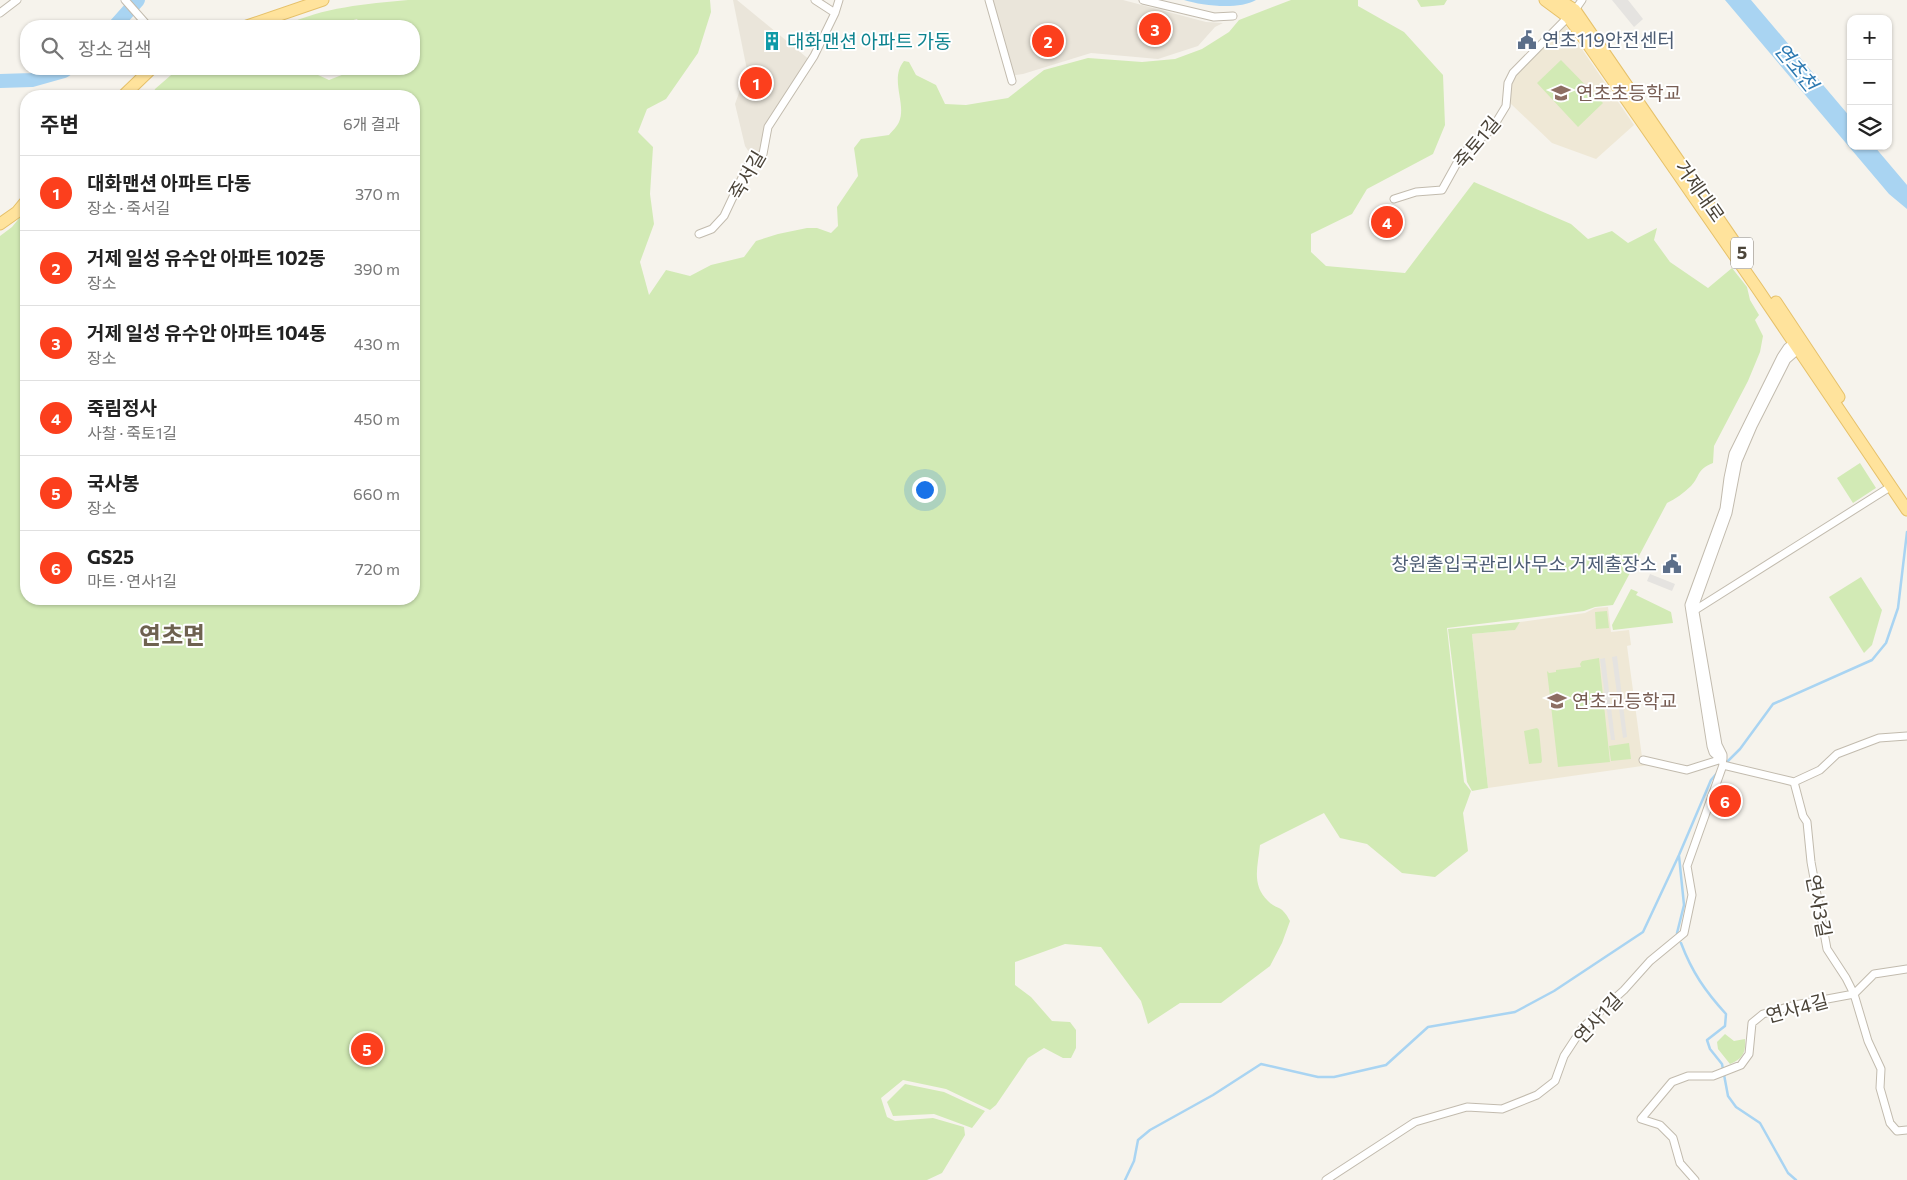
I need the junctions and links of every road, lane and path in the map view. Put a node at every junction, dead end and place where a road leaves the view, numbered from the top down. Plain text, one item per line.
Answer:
1 (17, 0) edge
2 (125, 0) edge
3 (323, 0) edge
4 (814, 0) edge
5 (839, 0) edge
6 (989, 0) edge
7 (993, 0) edge
8 (1143, 0) edge
9 (1545, 0) edge
10 (1559, 0) edge
11 (1575, 9) edge
12 (0, 13) edge
13 (835, 13) junction
14 (1233, 16) dead end
15 (143, 20) edge
16 (265, 20) edge
17 (145, 75) edge
18 (128, 90) edge
19 (1394, 199) dead end
20 (20, 208) edge
21 (0, 224) edge
22 (699, 234) dead end
23 (1799, 343) junction
24 (1890, 487) junction
25 (1906, 505) edge
26 (1692, 612) junction
27 (1907, 736) edge
28 (1643, 760) dead end
29 (1722, 762) junction
30 (1794, 782) junction
31 (1907, 968) edge
32 (1854, 994) junction
33 (1907, 1130) edge
34 (1326, 1180) edge
35 (1696, 1180) edge

1 - 12 street
2 - 15 street
3 - 16 main road
4 - 13 street
5 - 13 street, 죽서길
6 - 7 street
8 - 14 street
9 - 11 main road
10 - 11 main road
11 - 19 street, 죽토1길
11 - 23 main road, 거제대로 / 5
11 - 23 main road, 거제대로 / 5
13 - 22 street, 죽서길
17 - 18 main road
20 - 21 main road
23 - 24 main road, 거제대로 / 5
23 - 25 main road, 거제대로 / 5
23 - 26 street
24 - 25 main road, 거제대로 / 5
24 - 26 street
26 - 29 street
27 - 30 street
28 - 29 street
29 - 30 street
29 - 34 street, 연사1길
30 - 32 street, 연사3길
31 - 32 street, 연사4길
32 - 33 street, 연사3길
32 - 35 street, 연사4길

